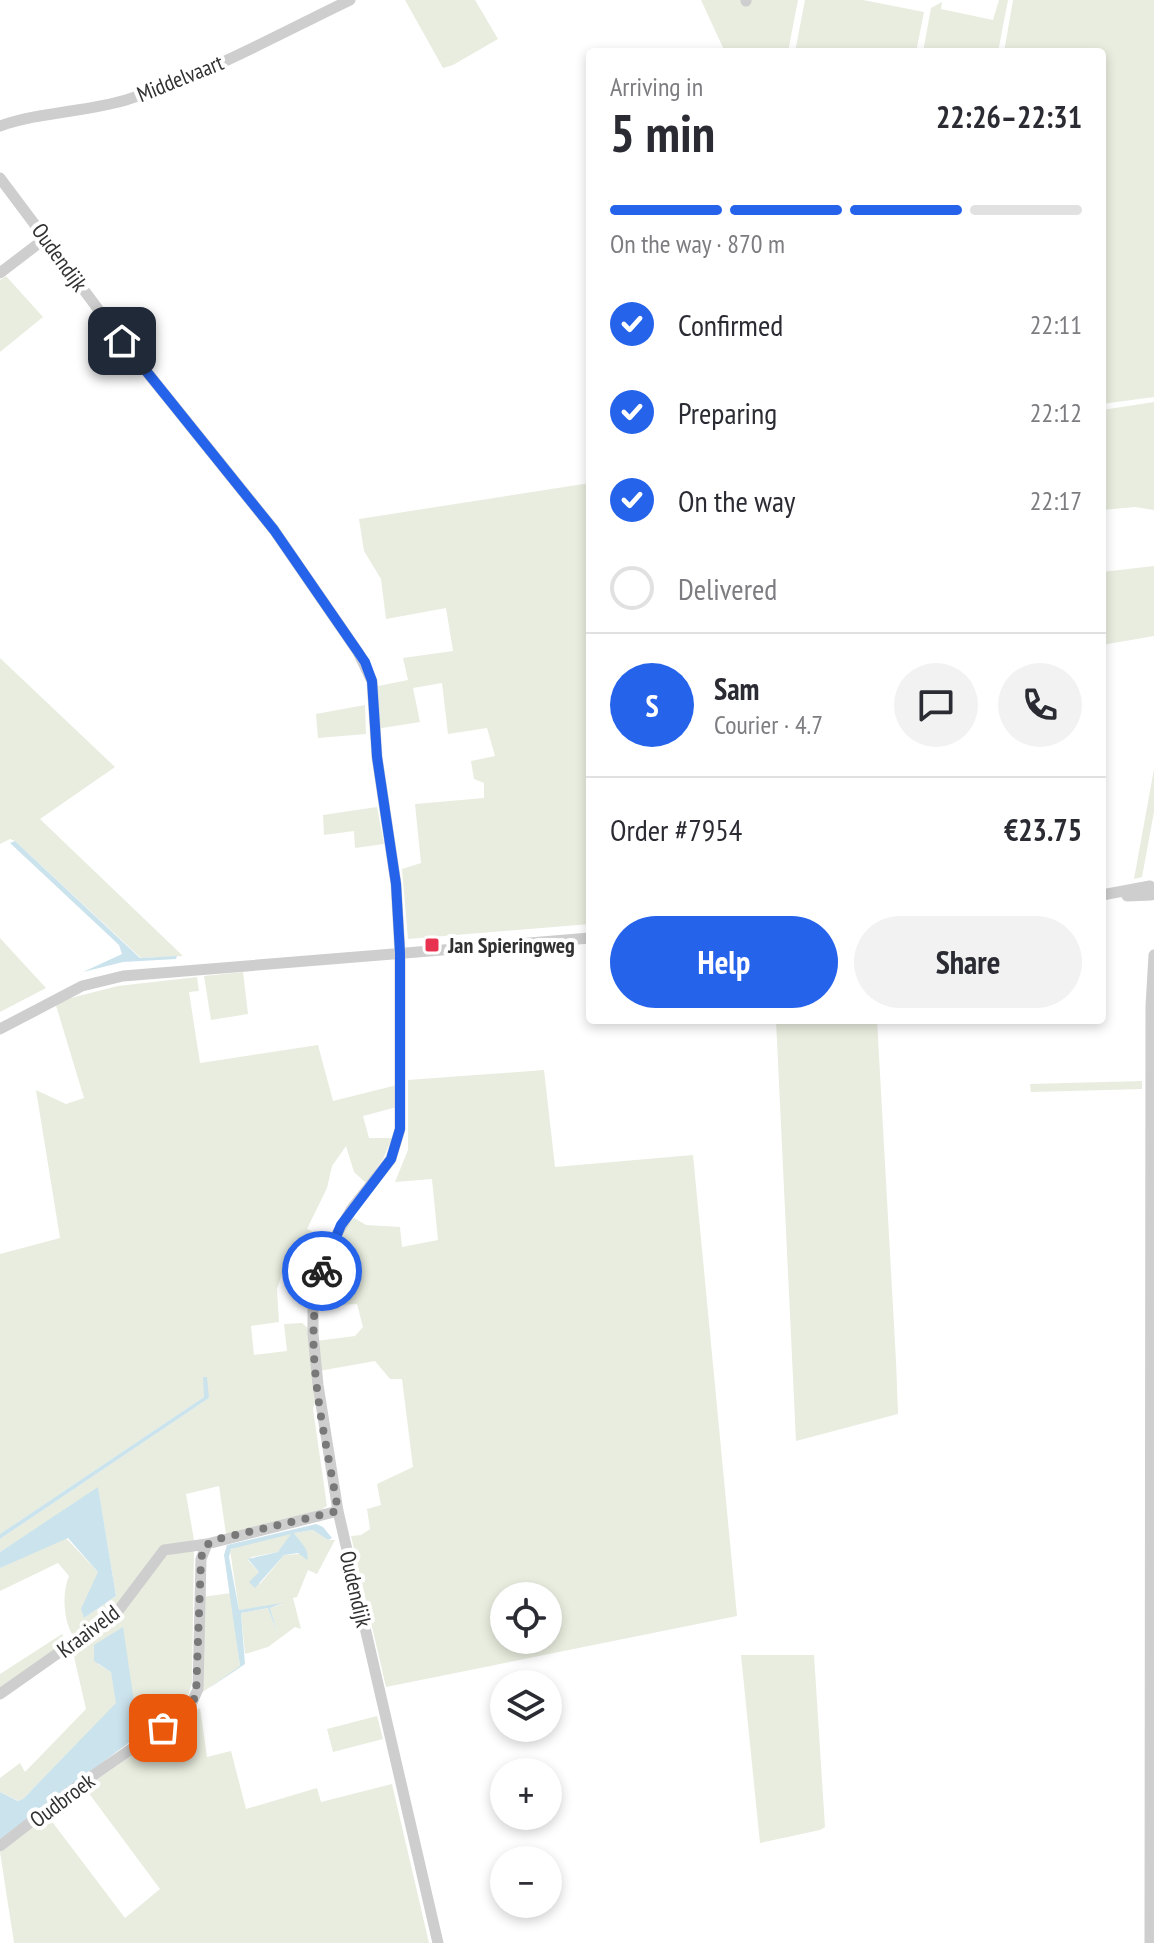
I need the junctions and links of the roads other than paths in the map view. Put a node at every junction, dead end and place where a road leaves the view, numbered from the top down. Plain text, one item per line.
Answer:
1 (350, 0) edge
2 (0, 126) edge
3 (0, 178) edge
4 (47, 237) junction
5 (0, 273) edge
6 (1152, 890) edge
7 (1106, 894) edge
8 (586, 938) edge
9 (400, 953) junction
10 (1154, 955) edge
11 (0, 1029) edge
12 (1154, 1169) edge
13 (338, 1511) junction
14 (207, 1544) junction
15 (0, 1694) edge
16 (0, 1846) edge
17 (438, 1943) edge
18 (1150, 1943) edge

1 - 2 street, Middelvaart
3 - 4 street, Oudendijk
4 - 5 street
4 - 9 street, Oudendijk
6 - 7 street
8 - 9 street
9 - 11 street
9 - 13 street, Oudendijk
10 - 12 street
12 - 18 street
13 - 14 street
13 - 17 street, Oudendijk
14 - 15 street, Kraaiveld
14 - 16 street, Oudbroek

